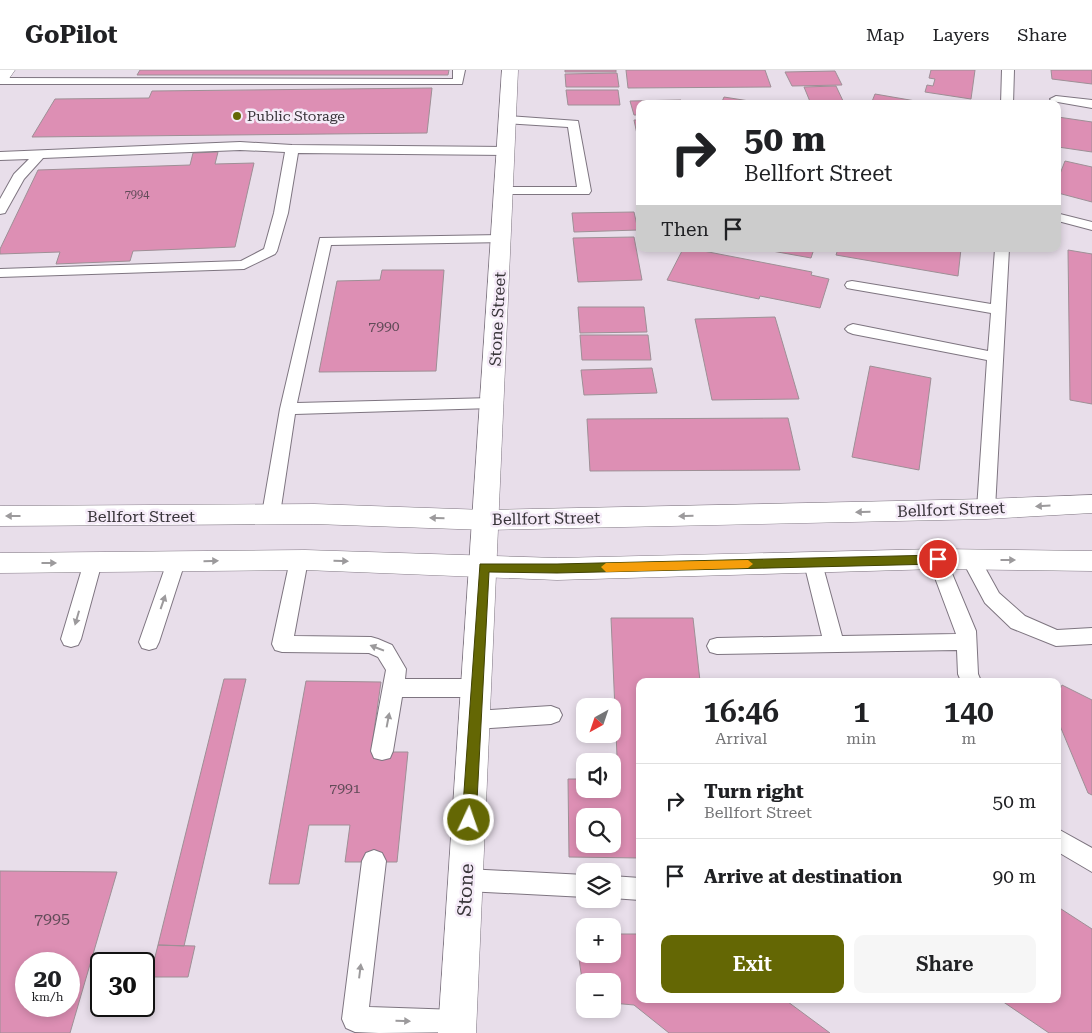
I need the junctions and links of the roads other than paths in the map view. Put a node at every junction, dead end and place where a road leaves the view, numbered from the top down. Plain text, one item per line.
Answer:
1 (7, 70) edge
2 (459, 70) edge
3 (510, 70) edge
4 (1008, 70) edge
5 (0, 80) edge
6 (1056, 99) dead end
7 (1007, 100) edge
8 (1092, 104) edge
9 (508, 120) junction
10 (292, 149) junction
11 (506, 151) junction
12 (39, 154) junction
13 (0, 156) edge
14 (504, 192) junction
15 (0, 210) edge
16 (1061, 218) edge
17 (1092, 226) edge
18 (501, 239) junction
19 (1002, 252) edge
20 (0, 274) edge
21 (852, 285) dead end
22 (998, 310) junction
23 (852, 329) dead end
24 (995, 358) junction
25 (492, 403) junction
26 (288, 409) junction
27 (1092, 504) edge
28 (986, 509) junction
29 (271, 514) junction
30 (0, 516) edge
31 (486, 520) junction
32 (938, 559) junction
33 (299, 560) junction
34 (971, 560) junction
35 (1092, 561) edge
36 (93, 562) junction
37 (176, 562) junction
38 (0, 563) edge
39 (814, 563) junction
40 (484, 567) junction
41 (1092, 636) edge
42 (71, 639) dead end
43 (149, 642) dead end
44 (967, 642) junction
45 (282, 644) joint
46 (834, 644) junction
47 (717, 646) dead end
48 (970, 678) edge
49 (394, 688) junction
50 (477, 688) junction
51 (551, 715) dead end
52 (475, 720) junction
53 (382, 751) dead end
54 (1061, 842) edge
55 (1092, 860) edge
56 (374, 861) dead end
57 (466, 880) junction
58 (576, 886) edge
59 (621, 888) edge
60 (636, 889) edge
61 (458, 1028) edge

1 - 5 main road
2 - 5 lane
3 - 9 main road, Stone Street
4 - 7 lane
6 - 8 lane
9 - 11 main road, Stone Street
9 - 14 lane
10 - 11 lane
10 - 12 lane
10 - 20 lane
11 - 14 main road, Stone Street
12 - 13 lane
12 - 15 lane
14 - 18 main road, Stone Street
16 - 17 lane
18 - 25 main road, Stone Street
18 - 26 lane
19 - 22 lane
21 - 22 lane
22 - 24 lane
23 - 24 lane
24 - 28 lane
25 - 26 lane
25 - 31 main road, Stone Street
26 - 29 lane
27 -> 28 main road, Bellfort Street
28 -> 31 main road, Bellfort Street
29 -> 30 main road, Bellfort Street
31 -> 29 main road, Bellfort Street
31 - 40 main road, Stone Street
32 - 34 main road
32 - 39 main road
32 - 44 lane
37 -> 33 main road
33 -> 40 main road
33 - 45 lane
34 -> 35 main road
34 - 41 lane
36 - 37 main road
38 -> 36 main road
36 -> 42 lane
43 -> 37 lane
39 - 40 main road
39 - 46 lane
40 - 50 main road, Stone
44 - 46 lane
44 - 48 lane
49 -> 45 lane
46 - 47 lane
49 - 50 lane
53 -> 49 lane
50 - 52 main road, Stone
51 - 52 lane
52 - 57 main road, Stone
54 - 55 lane
56 - 61 lane
57 - 58 lane
57 - 61 main road, Stone
59 - 60 lane

